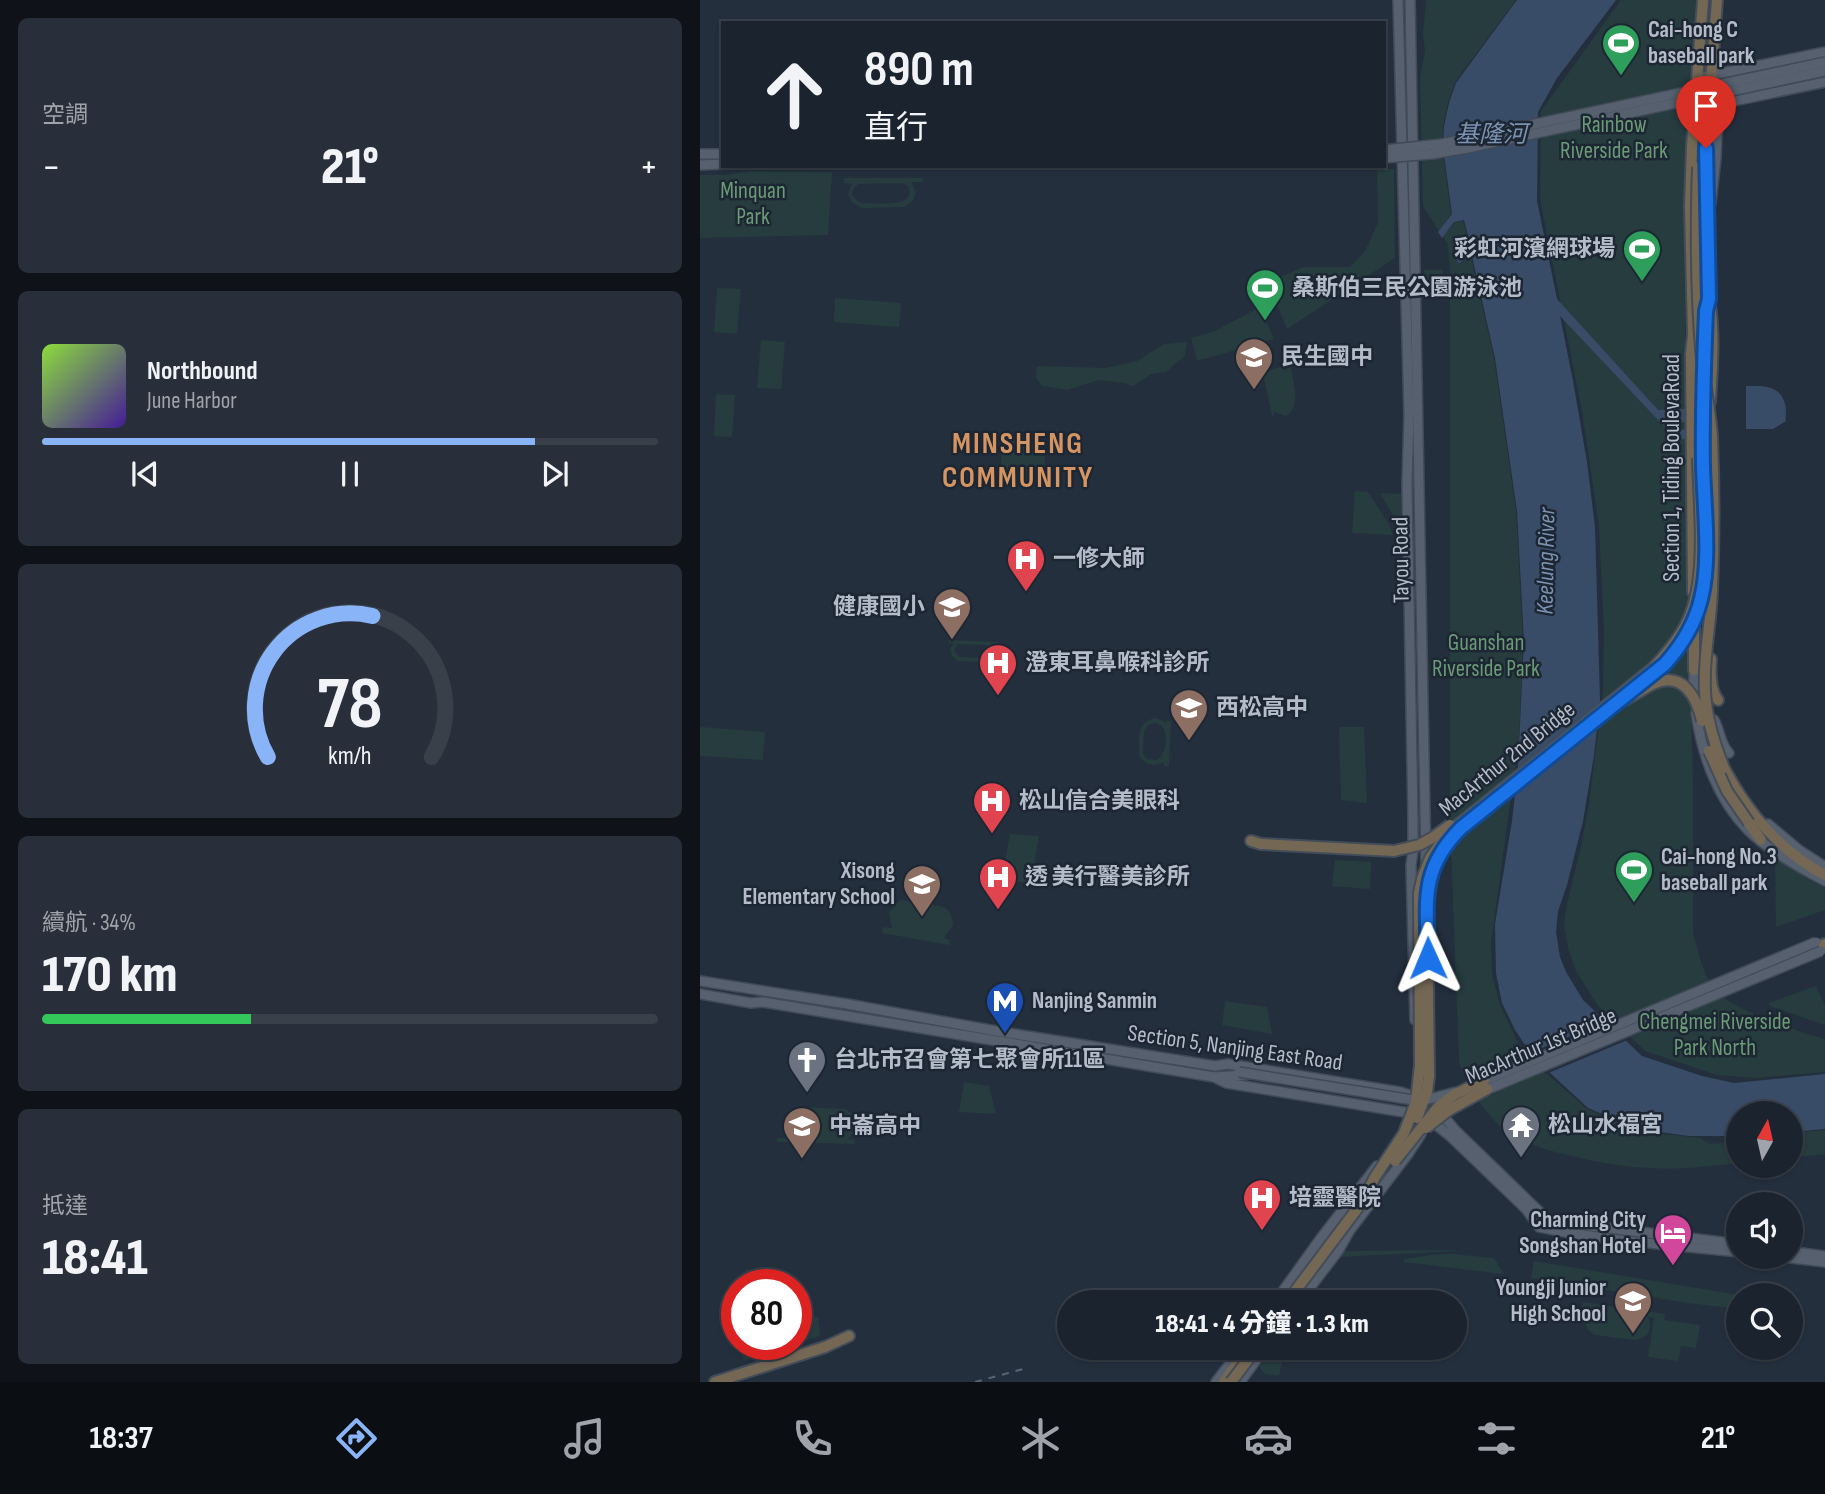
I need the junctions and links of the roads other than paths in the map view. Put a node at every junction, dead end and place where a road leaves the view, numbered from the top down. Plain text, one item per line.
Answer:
1 (1398, 0) edge
2 (1410, 0) edge
3 (1703, 0) edge
4 (1717, 0) edge
5 (1825, 52) edge
6 (1825, 62) edge
7 (1825, 71) edge
8 (1711, 76) junction
9 (1698, 78) junction
10 (1825, 82) edge
11 (1694, 124) junction
12 (1706, 148) junction
13 (1386, 149) edge
14 (700, 154) edge
15 (721, 154) edge
16 (1386, 158) edge
17 (700, 164) edge
18 (721, 164) edge
19 (1700, 167) junction
20 (1708, 211) junction
21 (1709, 299) junction
22 (1693, 334) junction
23 (1700, 458) junction
24 (1694, 670) joint
25 (1710, 671) junction
26 (1718, 700) dead end
27 (1618, 703) junction
28 (1714, 720) junction
29 (1698, 730) junction
30 (1729, 753) dead end
31 (1470, 814) junction
32 (1761, 840) junction
33 (1256, 842) dead end
34 (1825, 868) edge
35 (1431, 872) junction
36 (1825, 881) edge
37 (1823, 945) edge
38 (1750, 975) junction
39 (700, 981) edge
40 (700, 994) edge
41 (1214, 1066) junction
42 (1242, 1073) junction
43 (1214, 1077) junction
44 (1485, 1085) junction
45 (1416, 1097) junction
46 (1432, 1103) junction
47 (1410, 1113) junction
48 (1428, 1118) junction
49 (1372, 1187) junction
50 (1364, 1198) junction
51 (1726, 1243) edge
52 (1726, 1251) edge
53 (1803, 1253) edge
54 (1825, 1255) edge
55 (1803, 1259) edge
56 (1825, 1262) edge
57 (1284, 1290) edge
58 (1296, 1290) edge
59 (1296, 1290) edge
60 (1308, 1290) edge
61 (849, 1336) dead end
62 (1233, 1360) edge
63 (1240, 1360) edge
64 (1256, 1360) edge
65 (715, 1382) edge
66 (1216, 1382) edge
67 (1223, 1382) edge
68 (1240, 1382) edge

1 - 45 main road, Tayou Road
2 - 46 main road, Tayou Road
3 - 9 highway, Section 1, Tiding BoulevaRoad
4 - 8 highway, Section 1, Tiding BoulevaRoad
5 - 8 main road
6 - 13 main road, bridge
7 - 16 main road, bridge
8 - 9 main road
8 - 12 highway, Section 1, Tiding BoulevaRoad
9 - 11 highway, Section 1, Tiding BoulevaRoad
10 - 20 main road
11 - 19 highway
11 - 22 highway, Section 1, Tiding BoulevaRoad
12 - 19 highway
12 - 20 highway, Section 1, Tiding BoulevaRoad
14 - 15 main road
17 - 18 main road
19 - 34 highway, bridge
20 - 21 highway, Section 1, Tiding BoulevaRoad
21 - 23 highway
21 - 25 highway, Section 1, Tiding BoulevaRoad
22 - 23 highway
22 - 24 highway, Section 1, Tiding BoulevaRoad
23 - 27 highway, MacArthur 2nd Bridge, bridge
23 - 31 highway, MacArthur 2nd Bridge, bridge
24 - 29 main road, Section 1, Tiding BoulevaRoad
25 - 26 highway
25 - 28 main road, Section 1, Tiding BoulevaRoad
27 - 32 highway, bridge
27 - 35 highway, MacArthur 2nd Bridge, bridge
28 - 29 main road
28 - 30 main road
28 - 34 main road, Section 1, Tiding BoulevaRoad
29 - 32 main road, Section 1, Tiding BoulevaRoad
31 - 33 highway, bridge
31 - 50 highway, MacArthur 2nd Bridge, bridge
32 - 36 main road, Section 1, Tiding BoulevaRoad
35 - 46 highway, bridge
35 - 49 highway, MacArthur 2nd Bridge, bridge
37 - 38 highway, bridge
37 - 38 highway, bridge
37 - 42 main road, bridge
38 - 44 highway, MacArthur 1st Bridge, bridge
39 - 41 main road, Section 5, Nanjing East Road
40 - 43 main road, Section 5, Nanjing East Road
41 - 42 main road
41 - 45 main road, Section 5, Nanjing East Road
42 - 43 main road
43 - 47 main road, Section 5, Nanjing East Road
44 - 49 highway, MacArthur 1st Bridge, bridge
44 - 50 highway, bridge
45 - 46 main road, Section 5, Nanjing East Road
45 - 47 main road
46 - 48 main road, Tayou Road
46 - 51 main road
47 - 48 main road, Section 5, Nanjing East Road
47 - 57 main road
48 - 52 main road
48 - 60 main road, Tayou Road
49 - 59 highway, bridge
50 - 58 highway, bridge
53 - 54 main road
55 - 56 main road
61 - 65 highway
62 - 66 main road
63 - 67 highway
64 - 68 main road

